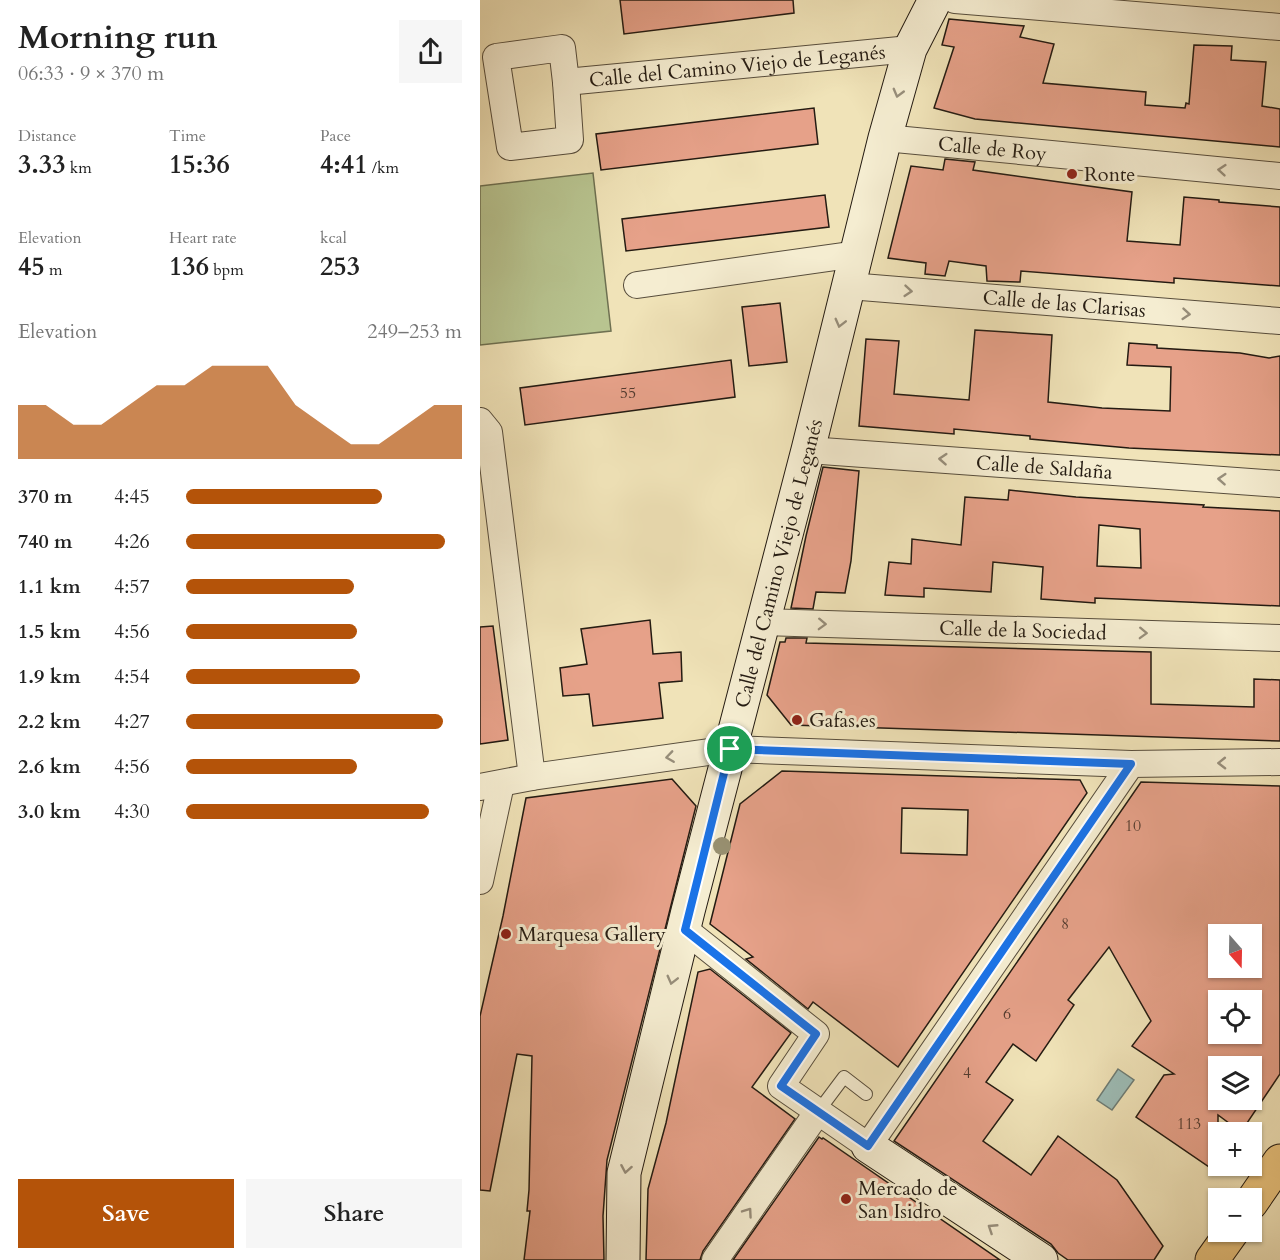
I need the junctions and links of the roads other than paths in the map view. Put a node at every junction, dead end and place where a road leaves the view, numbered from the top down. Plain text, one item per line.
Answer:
1 (935, 0) edge
2 (955, 0) edge
3 (1280, 27) edge
4 (910, 48) junction
5 (566, 82) dead end
6 (885, 138) junction
7 (1280, 176) edge
8 (857, 254) junction
9 (637, 285) dead end
10 (849, 286) junction
11 (1280, 321) edge
12 (484, 426) edge
13 (808, 450) junction
14 (1280, 484) edge
15 (763, 622) junction
16 (1280, 638) edge
17 (730, 749) junction
18 (1280, 762) edge
19 (1131, 764) junction
20 (532, 777) junction
21 (491, 785) edge
22 (480, 881) edge
23 (685, 930) junction
24 (866, 1094) dead end
25 (817, 1113) junction
26 (868, 1146) junction
27 (1280, 1161) edge
28 (1261, 1188) edge
29 (1225, 1242) edge
30 (623, 1260) edge
31 (715, 1260) edge
32 (1041, 1260) edge
33 (1212, 1260) edge

1 - 4 street, Calle del Camino Viejo de Leganés
2 - 3 street
4 - 5 street, Calle del Camino Viejo de Leganés
4 -> 6 street, Calle del Camino Viejo de Leganés
7 -> 6 street, Calle de Roy
6 - 8 street, Calle del Camino Viejo de Leganés
8 - 9 street
8 - 10 street, Calle del Camino Viejo de Leganés
10 -> 11 street, Calle de las Clarisas
10 -> 13 street, Calle del Camino Viejo de Leganés
12 - 20 street
14 -> 13 street, Calle de Saldaña
13 - 15 street, Calle del Camino Viejo de Leganés
15 -> 16 street, Calle de la Sociedad
15 - 17 street, Calle del Camino Viejo de Leganés
17 - 19 street
17 -> 20 street
17 - 23 street, Calle del Camino Viejo de Leganés
18 -> 19 street
19 - 26 street
20 - 21 street
21 - 22 street
23 - 25 street
23 -> 30 street, Calle del Camino Viejo de Leganés
24 - 25 lane
25 - 26 street
31 -> 25 street
32 -> 26 street
27 - 28 main road
29 - 33 main road

